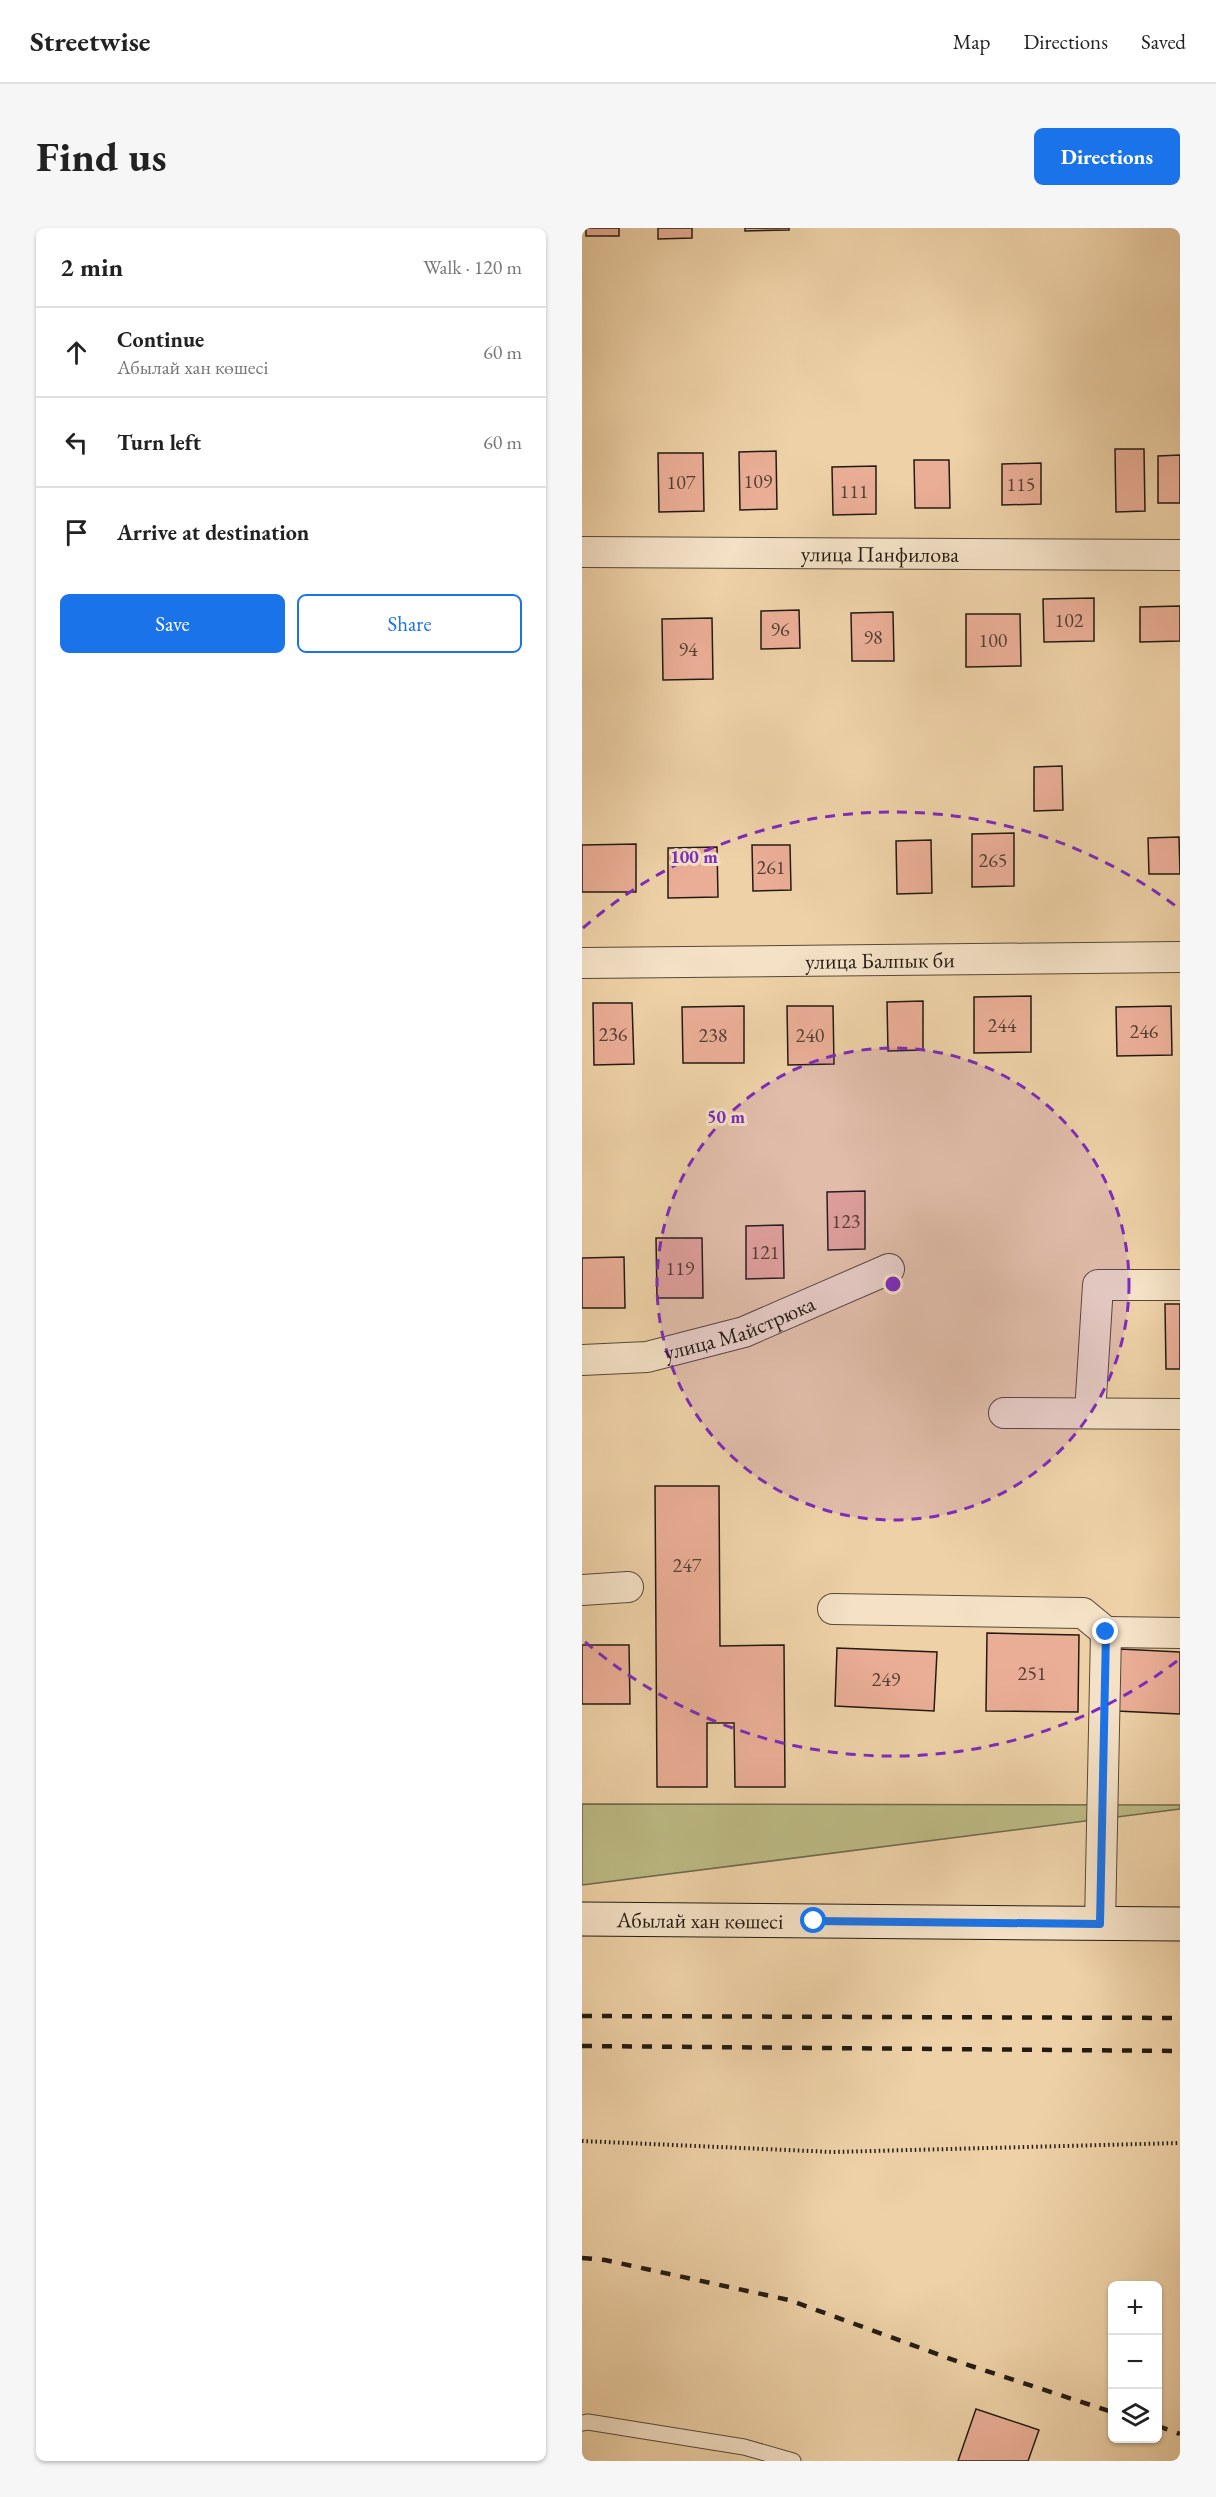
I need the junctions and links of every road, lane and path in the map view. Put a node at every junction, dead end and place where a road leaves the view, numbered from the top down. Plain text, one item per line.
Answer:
1 (582, 552) edge
2 (1180, 555) edge
3 (1180, 957) edge
4 (582, 963) edge
5 (889, 1269) dead end
6 (1180, 1285) edge
7 (582, 1360) edge
8 (1004, 1413) dead end
9 (1090, 1413) junction
10 (1180, 1414) edge
11 (628, 1587) dead end
12 (582, 1590) edge
13 (833, 1609) dead end
14 (1106, 1632) junction
15 (1180, 1633) edge
16 (582, 1919) edge
17 (1100, 1924) junction
18 (1180, 1924) edge
19 (582, 2140) edge
20 (1180, 2143) edge
21 (582, 2423) edge
22 (793, 2461) edge

1 - 2 street, улица Панфилова
3 - 4 street, улица Балпык би
5 - 7 street, улица Майстрюка
6 - 9 street
8 - 9 street
9 - 10 street
11 - 12 street
13 - 14 street
14 - 15 street
14 - 17 street
16 - 17 main road, Абылай хан көшесі
17 - 18 main road, Абылай хан көшесі
19 - 20 path
21 - 22 lane

